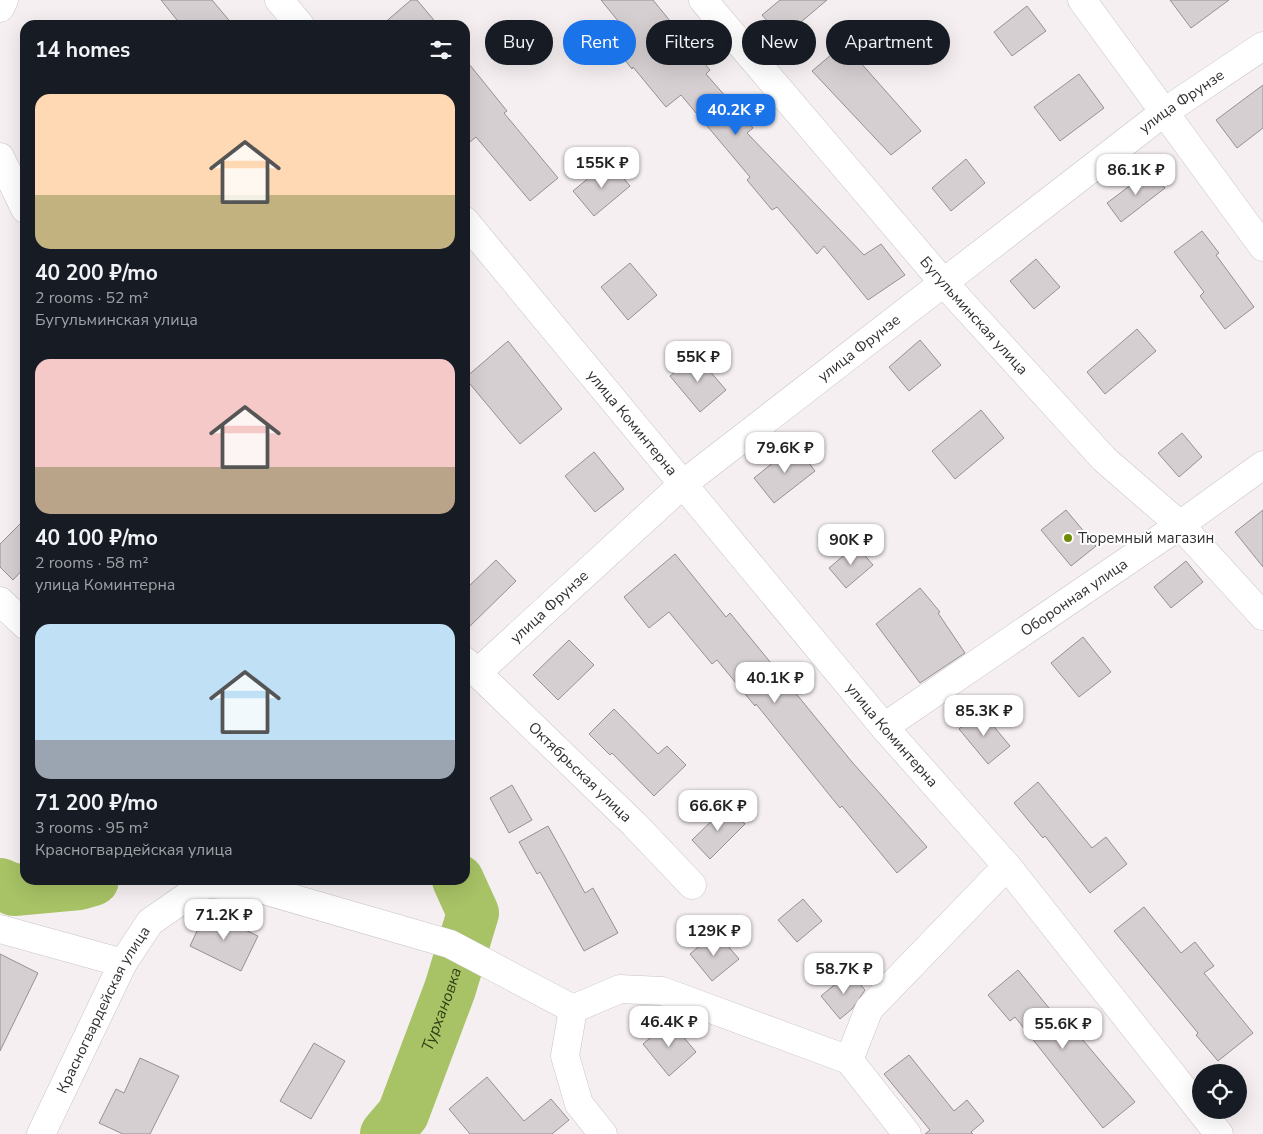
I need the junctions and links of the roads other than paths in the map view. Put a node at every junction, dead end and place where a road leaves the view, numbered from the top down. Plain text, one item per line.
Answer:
1 (4, 0) edge
2 (279, 0) edge
3 (703, 0) edge
4 (1082, 0) edge
5 (0, 8) edge
6 (296, 20) edge
7 (1263, 46) edge
8 (1163, 113) junction
9 (0, 139) edge
10 (0, 157) edge
11 (20, 162) edge
12 (20, 199) edge
13 (470, 227) edge
14 (1263, 247) edge
15 (943, 282) junction
16 (1263, 465) edge
17 (683, 484) junction
18 (1180, 525) junction
19 (0, 601) edge
20 (1263, 616) edge
21 (20, 620) edge
22 (471, 667) edge
23 (884, 727) junction
24 (1007, 866) junction
25 (200, 885) edge
26 (233, 885) edge
27 (692, 885) dead end
28 (0, 929) edge
29 (123, 963) junction
30 (573, 1009) junction
31 (849, 1060) junction
32 (41, 1134) edge
33 (603, 1134) edge
34 (907, 1134) edge
35 (1219, 1134) edge

1 - 5 street
2 - 6 street
3 - 15 street, Бугульминская улица
4 - 8 street
7 - 8 street, улица Фрунзе
8 - 14 street
8 - 15 street, улица Фрунзе
9 - 11 street
10 - 12 street
13 - 17 street, улица Коминтерна
15 - 17 street, улица Фрунзе
15 - 18 street, Бугульминская улица
16 - 18 street, Оборонная улица
17 - 22 street, улица Фрунзе
17 - 23 street, улица Коминтерна
18 - 20 street, Бугульминская улица
18 - 23 street, Оборонная улица
19 - 21 street
22 - 27 street, Октябрьская улица
23 - 24 street, улица Коминтерна
24 - 31 street
24 - 35 street, улица Коминтерна
25 - 29 street, Красногвардейская улица
26 - 30 street, Красногвардейская улица
28 - 29 street
29 - 32 street, Красногвардейская улица
30 - 31 street
30 - 33 street
31 - 34 street

